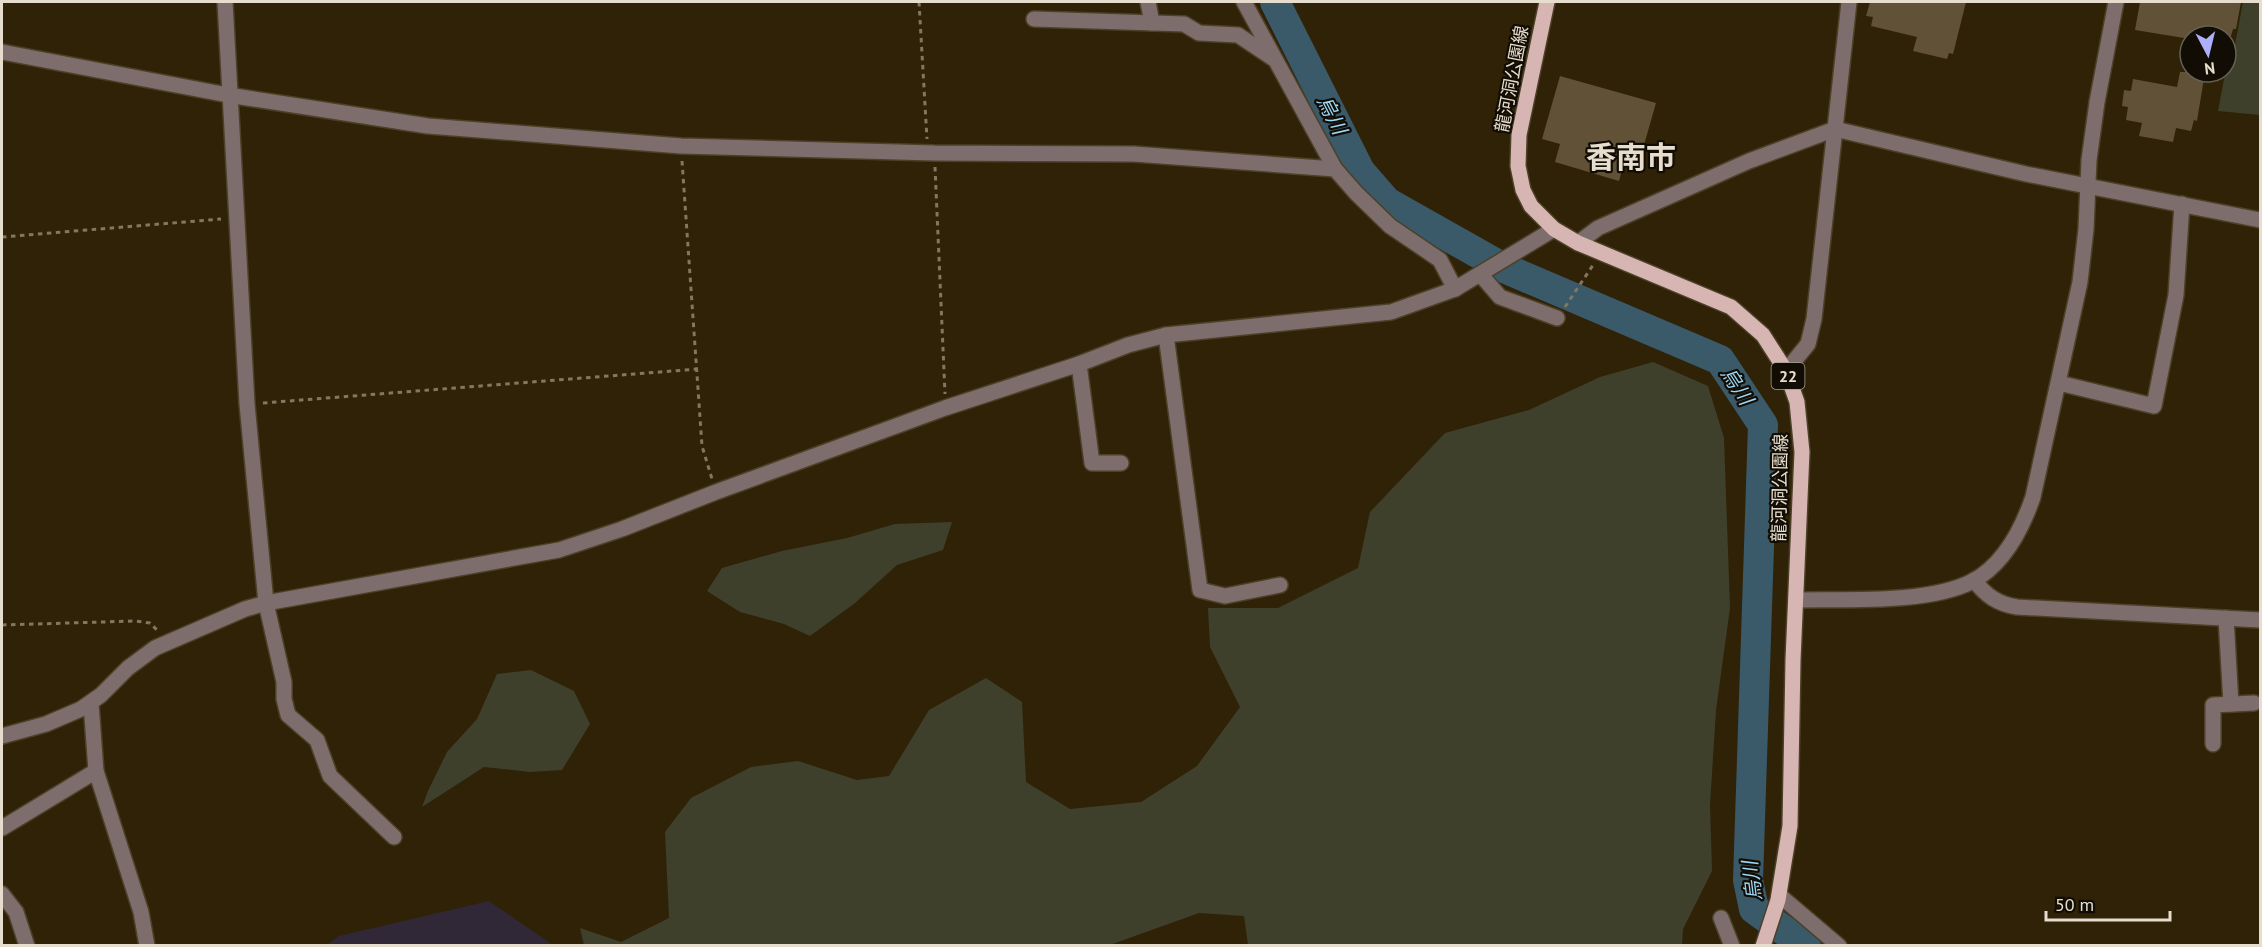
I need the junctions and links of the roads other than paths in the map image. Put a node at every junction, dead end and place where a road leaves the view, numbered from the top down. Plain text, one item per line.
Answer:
1 (225, 2) edge
2 (1148, 2) edge
3 (1244, 2) edge
4 (1547, 2) edge
5 (1849, 2) edge
6 (2116, 2) edge
7 (1034, 19) dead end
8 (1152, 23) junction
9 (2, 52) edge
10 (1277, 61) junction
11 (228, 95) junction
12 (1834, 129) junction
13 (1335, 169) junction
14 (2088, 185) junction
15 (2182, 204) junction
16 (2260, 220) edge
17 (1554, 229) junction
18 (1578, 243) junction
19 (1481, 275) junction
20 (1455, 289) junction
21 (1561, 312) road end
22 (1166, 335) junction
23 (1079, 364) junction
24 (1786, 371) junction
25 (2059, 383) junction
26 (1121, 463) dead end
27 (1974, 580) junction
28 (1280, 585) dead end
29 (1797, 600) junction
30 (266, 603) junction
31 (2226, 618) junction
32 (2260, 620) edge
33 (91, 703) junction
34 (2254, 703) dead end
35 (2230, 704) junction
36 (2, 736) edge
37 (2213, 744) dead end
38 (96, 771) junction
39 (2, 828) edge
40 (394, 837) dead end
41 (2, 894) edge
42 (1778, 897) junction
43 (1721, 918) dead end
44 (27, 945) edge
45 (147, 945) edge
46 (1732, 945) edge
47 (1763, 945) edge
48 (1839, 945) edge

1 - 11 street
2 - 8 street
3 - 10 street
4 - 17 main road, 龍河洞公園線 / 22
5 - 12 street
6 - 14 street
7 - 8 street
8 - 10 street
9 - 11 street
10 - 13 street
11 - 13 street
11 - 30 street
12 - 14 street
12 - 18 street
12 - 24 street
13 - 20 street
14 - 15 street
14 - 25 street
15 - 16 street
15 - 25 street
17 - 18 main road, 龍河洞公園線 / 22
17 - 19 street
18 - 24 main road, 龍河洞公園線 / 22
19 - 20 street
19 - 21 street
20 - 22 street
22 - 23 street
22 - 28 street
23 - 26 street
23 - 30 street
24 - 29 main road, 龍河洞公園線 / 22
25 - 27 street
27 - 29 street
27 - 31 street
29 - 42 main road, 龍河洞公園線 / 22
30 - 33 street
30 - 40 street
31 - 32 street
31 - 35 street
33 - 36 street
33 - 38 street
34 - 35 street
35 - 37 street
38 - 39 street
38 - 45 street
41 - 44 street
42 - 47 main road, 龍河洞公園線 / 22
42 - 48 street
43 - 46 street

